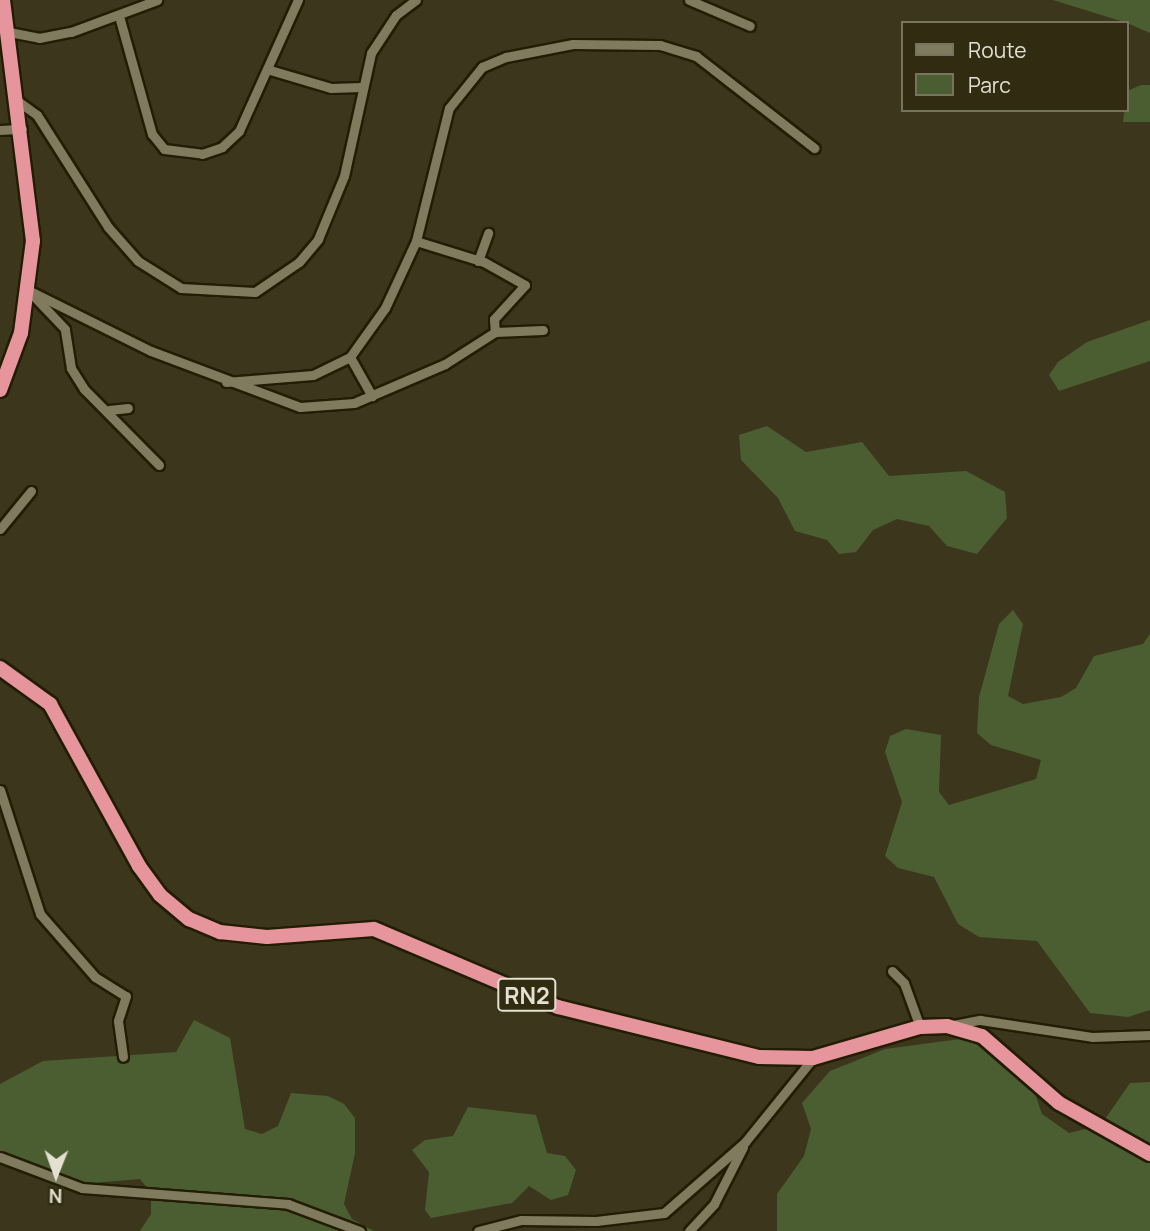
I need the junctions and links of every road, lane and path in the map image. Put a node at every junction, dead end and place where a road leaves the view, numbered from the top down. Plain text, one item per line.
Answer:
1 (4, 0) edge
2 (157, 0) edge
3 (298, 0) edge
4 (416, 0) edge
5 (689, 0) edge
6 (119, 16) junction
7 (750, 26) dead end
8 (9, 32) junction
9 (270, 71) junction
10 (361, 88) junction
11 (19, 102) junction
12 (22, 128) junction
13 (0, 130) edge
14 (814, 148) dead end
15 (488, 233) dead end
16 (416, 241) junction
17 (478, 261) junction
18 (28, 290) junction
19 (543, 330) dead end
20 (495, 332) junction
21 (351, 357) junction
22 (226, 382) junction
23 (0, 390) edge
24 (372, 396) junction
25 (128, 408) dead end
26 (109, 410) junction
27 (159, 465) dead end
28 (31, 491) dead end
29 (0, 529) edge
30 (0, 668) edge
31 (0, 790) edge
32 (892, 971) dead end
33 (947, 1026) junction
34 (920, 1027) junction
35 (1150, 1035) edge
36 (123, 1057) dead end
37 (813, 1058) junction
38 (745, 1142) junction
39 (1150, 1154) edge
40 (0, 1157) edge
41 (360, 1231) edge
42 (478, 1231) edge
43 (689, 1231) edge

1 - 8 highway
2 - 6 street
3 - 9 street
4 - 10 street
5 - 7 street
6 - 8 street
6 - 9 street
8 - 11 highway
9 - 10 street
10 - 11 street
11 - 12 highway
12 - 13 street
12 - 18 highway
14 - 16 street
15 - 17 street
16 - 17 street
16 - 21 street
17 - 20 street
18 - 22 street
18 - 23 highway
18 - 26 street
19 - 20 street
20 - 24 street
21 - 22 street
21 - 24 street
22 - 24 street
25 - 26 street
26 - 27 street
28 - 29 street
30 - 37 highway, RN2
31 - 36 street
32 - 34 street
33 - 34 highway, RN2
33 - 35 street
33 - 39 highway, RN2
34 - 37 highway, RN2
37 - 38 street
38 - 42 street
38 - 43 street
40 - 41 street

